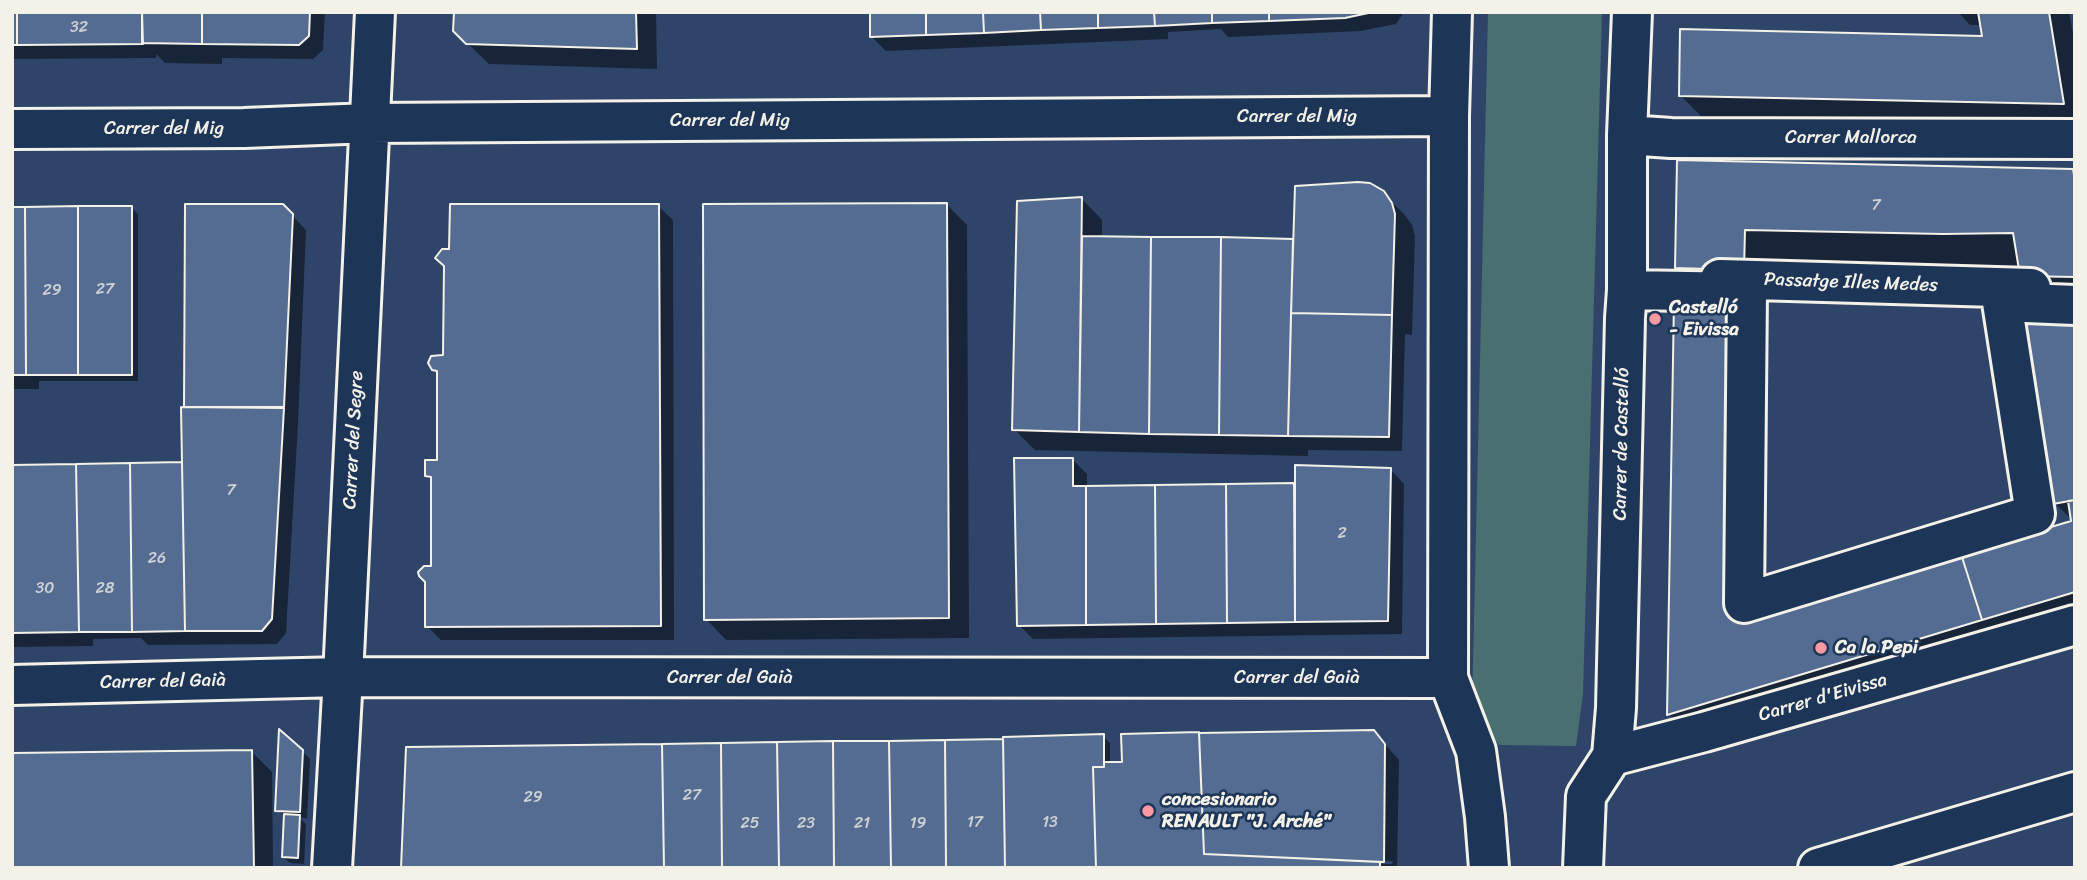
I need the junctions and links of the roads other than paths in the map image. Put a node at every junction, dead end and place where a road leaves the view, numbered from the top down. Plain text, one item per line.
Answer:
1 (375, 12) edge
2 (1452, 12) edge
3 (1632, 12) edge
4 (1449, 116) junction
5 (370, 123) junction
6 (12, 129) edge
7 (1627, 135) junction
8 (2075, 139) edge
9 (1627, 283) junction
10 (2075, 290) edge
11 (2075, 305) edge
12 (2075, 625) edge
13 (343, 677) junction
14 (1448, 678) junction
15 (12, 685) edge
16 (1612, 756) junction
17 (2075, 792) edge
18 (332, 868) edge
19 (1489, 868) edge
20 (1584, 868) edge
21 (1818, 868) edge

1 - 5 street, Carrer del Segre
2 - 4 street
3 - 7 street, Carrer de Castelló
4 - 5 street, Carrer del Mig
4 - 14 street
5 - 6 street, Carrer del Mig
5 - 13 street, Carrer del Segre
7 - 8 street, Carrer Mallorca
7 - 9 street, Carrer de Castelló
9 - 10 street, Passatge Illes Medes
9 - 11 street
9 - 16 street, Carrer de Castelló
12 - 16 street, Carrer d'Eivissa
13 - 14 street, Carrer del Gaià
13 - 15 street, Carrer del Gaià
13 - 18 street, Carrer del Segre
14 - 19 street
16 - 20 street, Carrer de Castelló
17 - 21 street

